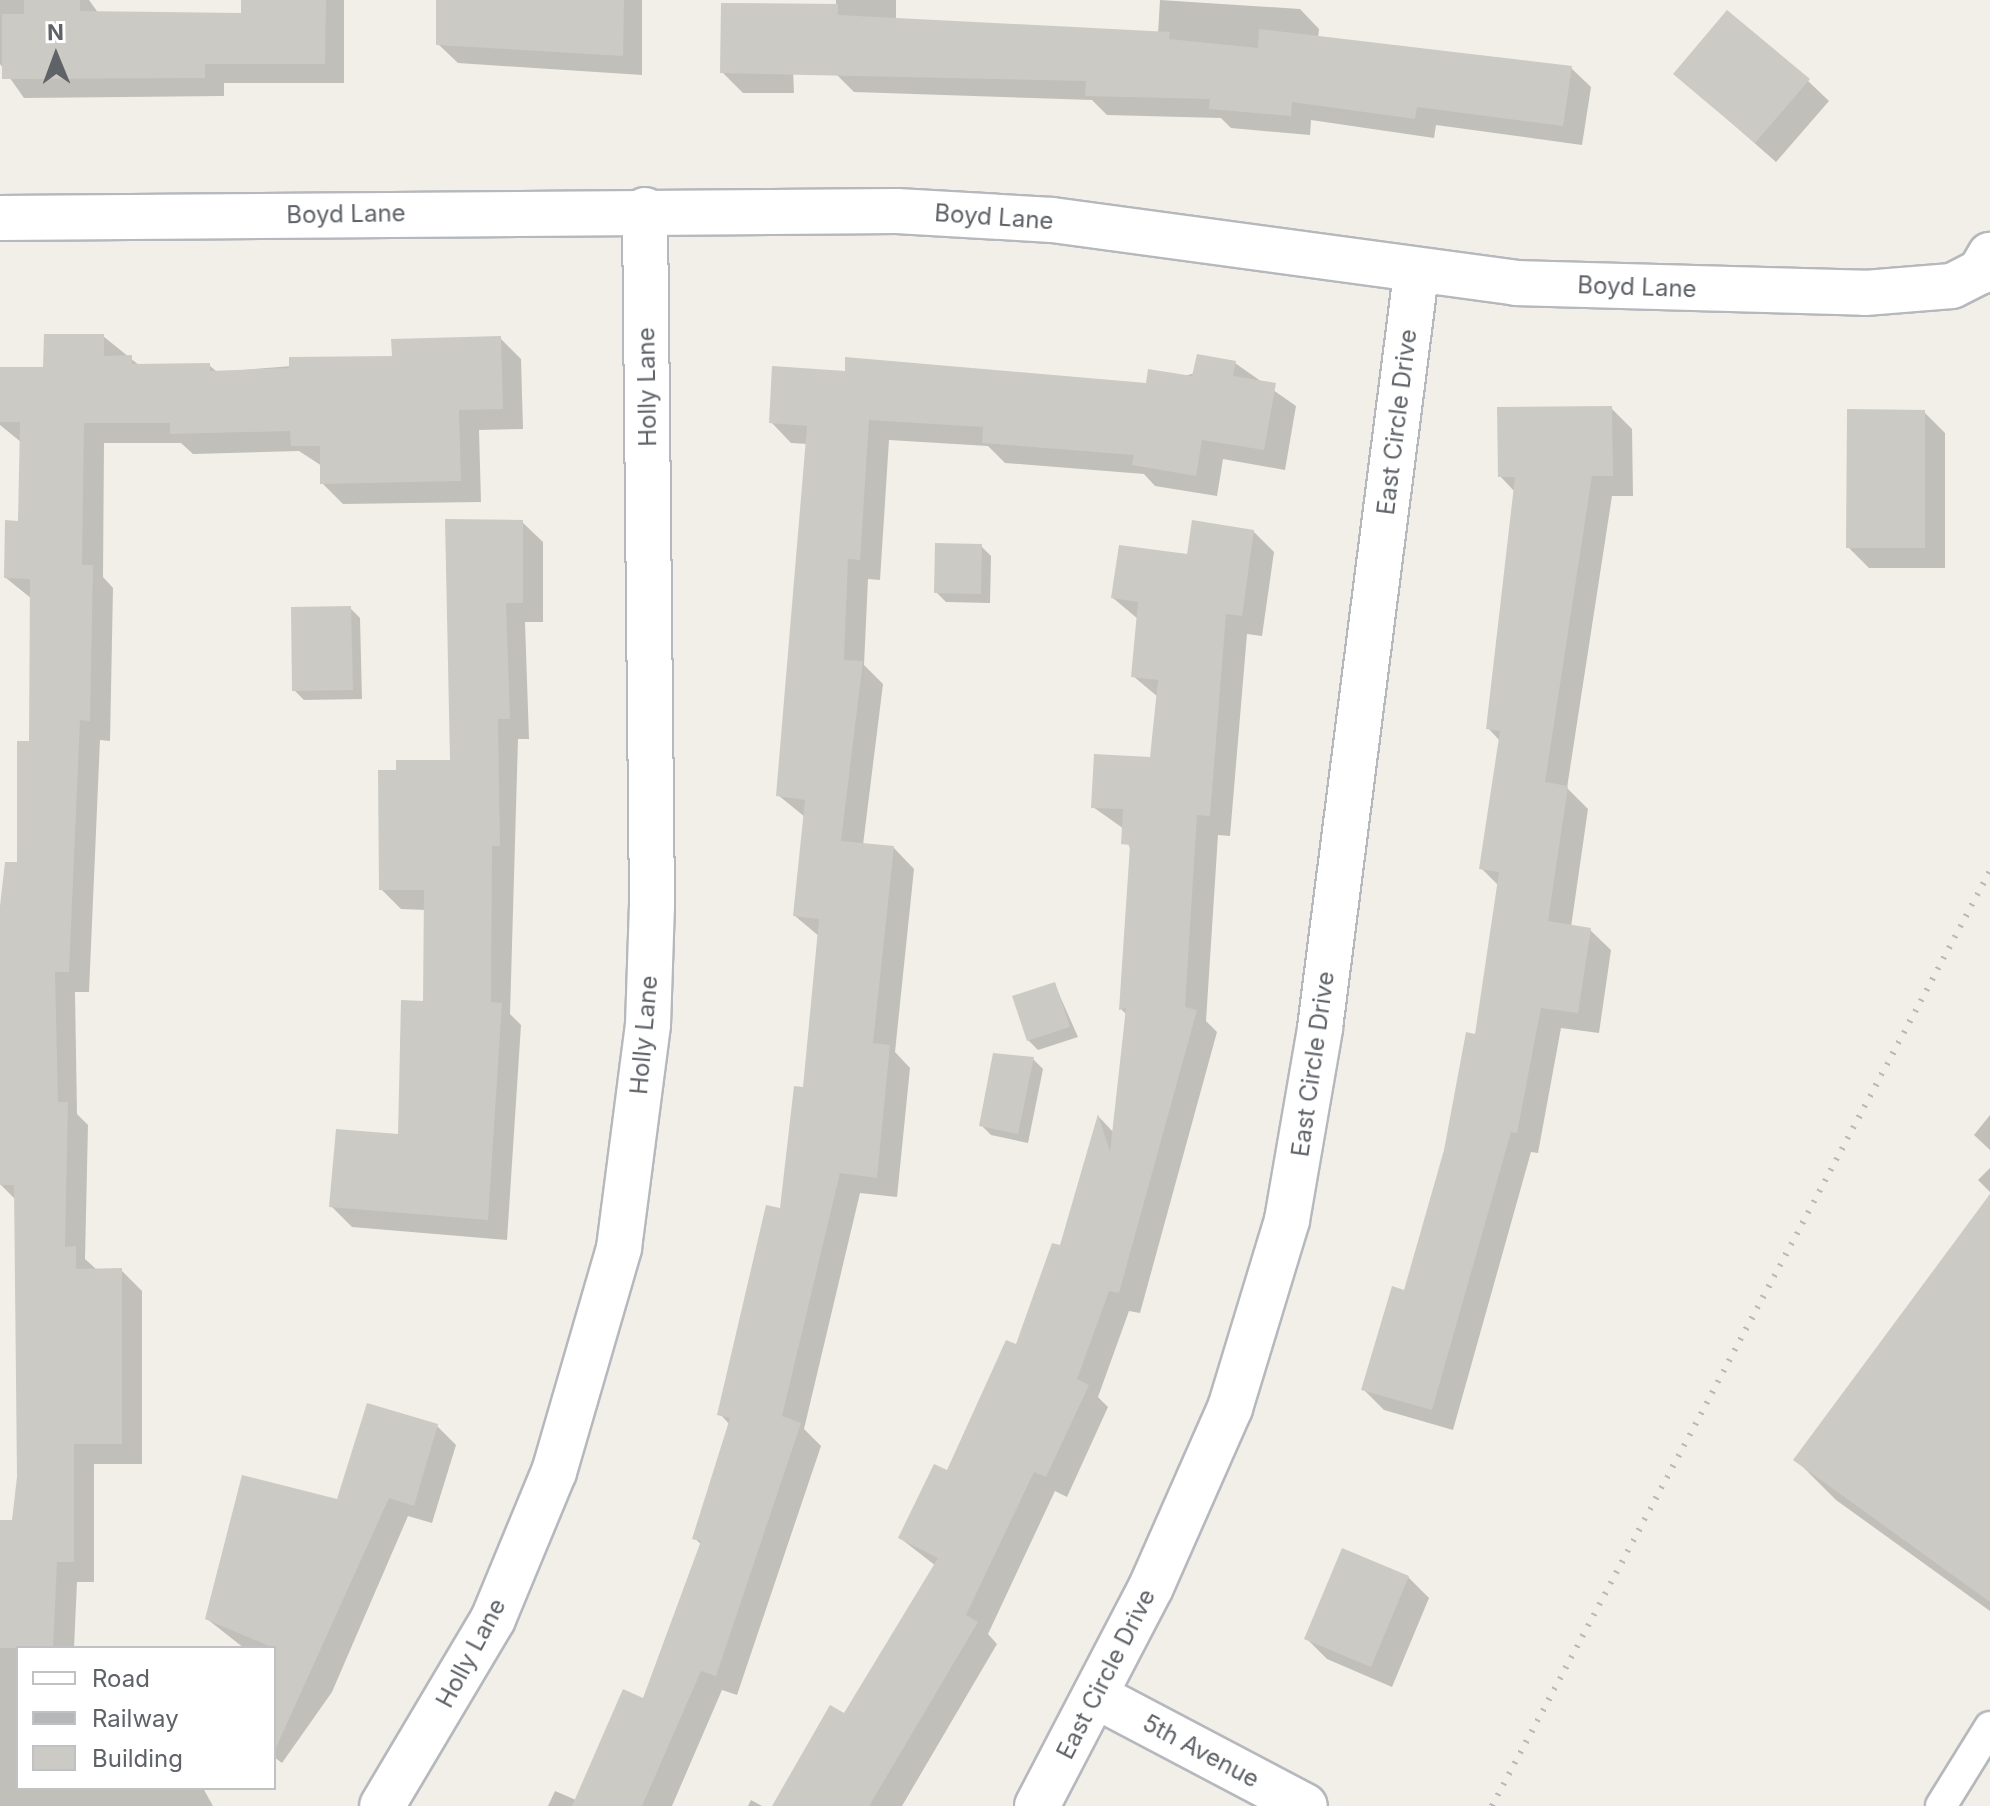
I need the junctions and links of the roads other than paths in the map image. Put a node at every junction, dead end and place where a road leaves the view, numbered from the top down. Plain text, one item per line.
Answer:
1 (645, 210) junction
2 (0, 218) edge
3 (1985, 263) edge
4 (1416, 274) junction
5 (1096, 1696) junction
6 (1990, 1727) edge
7 (382, 1806) edge
8 (1037, 1806) edge
9 (1305, 1806) edge
10 (1941, 1806) edge

1 - 2 street, Boyd Lane
1 - 4 street, Boyd Lane
1 - 7 street, Holly Lane
3 - 4 street, Boyd Lane
4 - 5 street, East Circle Drive
5 - 8 street, East Circle Drive
5 - 9 street, 5th Avenue
6 - 10 lane

